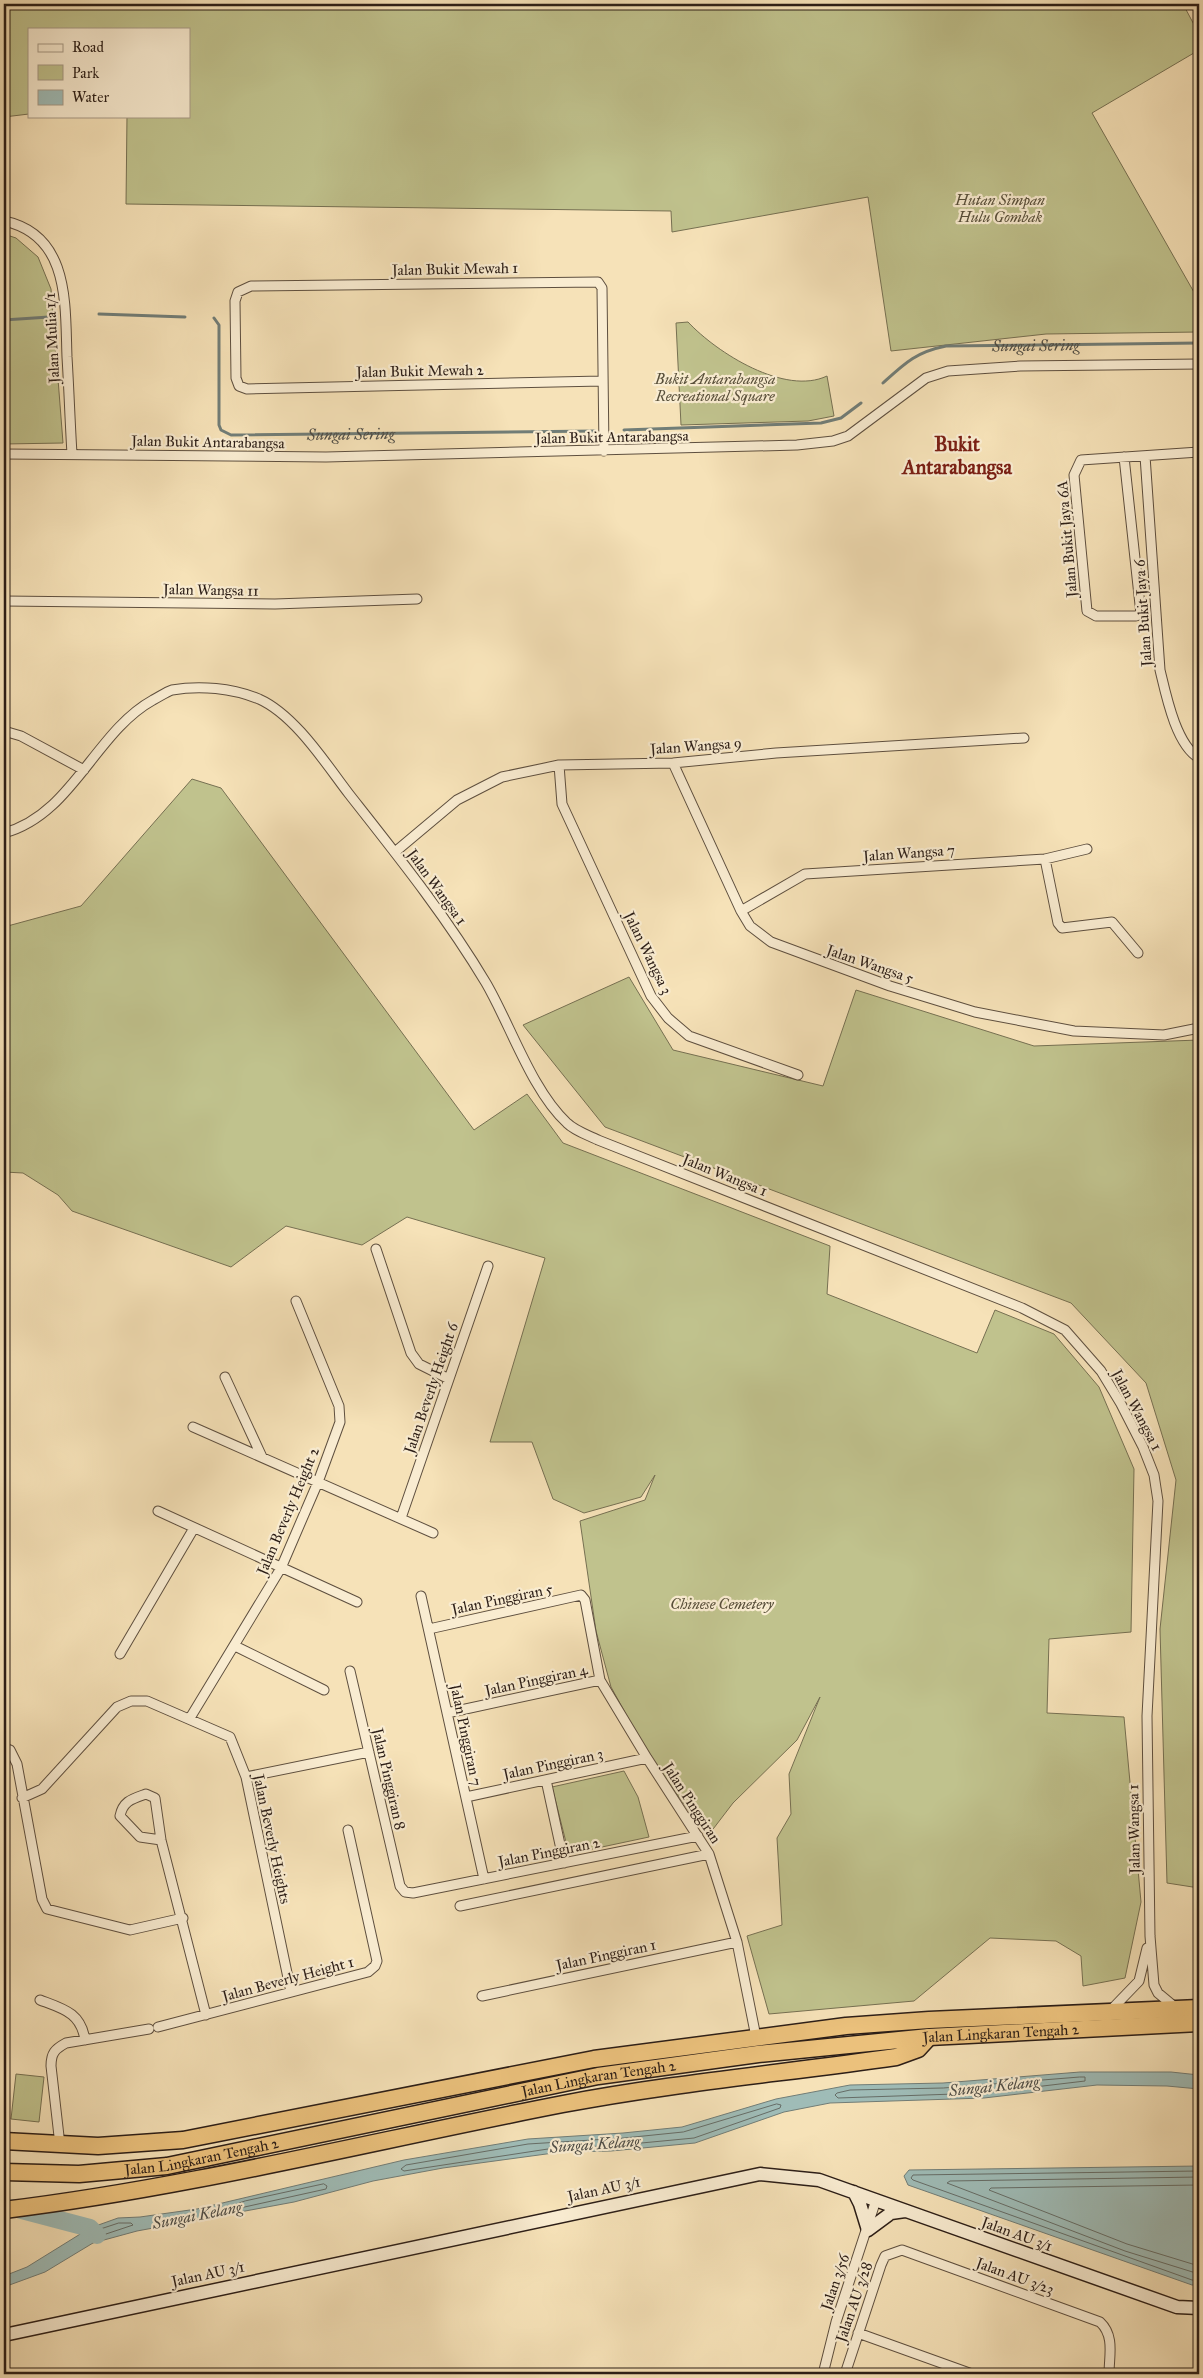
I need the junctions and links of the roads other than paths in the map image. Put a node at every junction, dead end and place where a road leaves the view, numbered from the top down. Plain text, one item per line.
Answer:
1 (4, 221) edge
2 (1199, 364) edge
3 (602, 381) junction
4 (240, 386) joint
5 (604, 451) junction
6 (1199, 452) edge
7 (4, 454) edge
8 (72, 454) junction
9 (1145, 456) junction
10 (1124, 457) junction
11 (417, 599) dead end
12 (4, 601) edge
13 (4, 731) edge
14 (1024, 738) dead end
15 (1199, 758) edge
16 (673, 763) junction
17 (559, 765) junction
18 (84, 770) junction
19 (4, 833) edge
20 (1087, 849) dead end
21 (395, 852) junction
22 (1045, 859) junction
23 (741, 911) junction
24 (1138, 953) dead end
25 (1199, 1028) edge
26 (798, 1075) dead end
27 (376, 1249) dead end
28 (488, 1266) dead end
29 (296, 1301) dead end
30 (226, 1377) dead end
31 (449, 1379) junction
32 (193, 1427) dead end
33 (262, 1457) junction
34 (318, 1482) junction
35 (158, 1511) dead end
36 (401, 1518) junction
37 (194, 1528) junction
38 (433, 1533) dead end
39 (281, 1568) junction
40 (581, 1595) joint
41 (422, 1596) dead end
42 (357, 1602) dead end
43 (429, 1629) junction
44 (235, 1646) junction
45 (120, 1654) dead end
46 (350, 1670) dead end
47 (600, 1680) junction
48 (324, 1690) dead end
49 (447, 1713) junction
50 (190, 1718) junction
51 (4, 1748) edge
52 (369, 1752) junction
53 (647, 1758) junction
54 (246, 1778) junction
55 (546, 1780) junction
56 (466, 1797) junction
57 (22, 1798) junction
58 (348, 1830) dead end
59 (698, 1836) junction
60 (161, 1840) junction
61 (709, 1854) junction
62 (564, 1863) junction
63 (484, 1879) junction
64 (405, 1892) joint
65 (460, 1906) dead end
66 (183, 1918) junction
67 (1150, 1936) junction
68 (737, 1942) junction
69 (291, 1992) junction
70 (482, 1996) dead end
71 (40, 2000) dead end
72 (1176, 2008) junction
73 (1199, 2008) edge
74 (1110, 2011) junction
75 (206, 2015) junction
76 (1199, 2023) edge
77 (756, 2037) junction
78 (929, 2037) junction
79 (85, 2040) junction
80 (4, 2141) edge
81 (60, 2145) junction
82 (4, 2172) edge
83 (854, 2192) junction
84 (876, 2200) junction
85 (4, 2210) edge
86 (907, 2210) junction
87 (868, 2230) junction
88 (902, 2250) joint
89 (1199, 2308) edge
90 (858, 2333) junction
91 (4, 2335) edge
92 (823, 2374) edge
93 (845, 2374) edge
94 (972, 2374) edge
95 (1109, 2374) edge

1 - 8 street, Jalan Mulia 1/1
2 - 5 street, Jalan Bukit Antarabangsa
3 - 4 street, Jalan Bukit Mewah 2
3 - 4 street, Jalan Bukit Mewah 1
3 - 5 street, Jalan Bukit Mewah 1
5 - 8 street, Jalan Bukit Antarabangsa
6 - 9 street
7 - 8 street, Jalan Bukit Antarabangsa
9 - 10 street
9 - 15 street, Jalan Bukit Jaya 6
10 - 10 street, Jalan Bukit Jaya 6A
11 - 12 street, Jalan Wangsa 11
13 - 18 street
14 - 16 street, Jalan Wangsa 9
16 - 17 street, Jalan Wangsa 9
16 - 23 street, Jalan Wangsa 5
17 - 21 street, Jalan Wangsa 9
17 - 26 street, Jalan Wangsa 3
18 - 19 street, Jalan Wangsa 1
18 - 21 street, Jalan Wangsa 1
20 - 22 street, Jalan Wangsa 7
21 - 67 street, Jalan Wangsa 1
22 - 23 street, Jalan Wangsa 7
22 - 24 street
23 - 25 street, Jalan Wangsa 5
27 - 31 street
28 - 31 street, Jalan Beverly Height 6
29 - 34 street, Jalan Beverly Height 2
30 - 33 street
31 - 36 street, Jalan Beverly Height 6
32 - 33 street
33 - 34 street
34 - 36 street
34 - 39 street, Jalan Beverly Height 2
35 - 37 street
36 - 38 street
37 - 39 street
37 - 45 street
39 - 42 street
39 - 44 street, Jalan Beverly Height 2
40 - 43 street, Jalan Pinggiran 5
40 - 47 street, Jalan Pinggiran
41 - 43 street, Jalan Pinggiran 7
43 - 49 street, Jalan Pinggiran 7
44 - 48 street
44 - 50 street, Jalan Beverly Height 2
46 - 52 street, Jalan Pinggiran 8
47 - 49 street, Jalan Pinggiran 4
47 - 53 street, Jalan Pinggiran
49 - 56 street, Jalan Pinggiran 7
50 - 54 street, Jalan Beverly Heights
50 - 57 street, Jalan Beverly Heights
51 - 57 street
52 - 54 street
52 - 64 street, Jalan Pinggiran 8
53 - 55 street, Jalan Pinggiran 3
53 - 59 street, Jalan Pinggiran
54 - 69 street, Jalan Beverly Heights
55 - 56 street, Jalan Pinggiran 3
55 - 62 street
56 - 63 street, Jalan Pinggiran 7
57 - 66 street
58 - 69 street, Jalan Beverly Height 1
59 - 61 street, Jalan Pinggiran
59 - 62 street, Jalan Pinggiran 2
60 - 60 street
60 - 66 street
61 - 65 street
61 - 68 street, Jalan Pinggiran
62 - 63 street, Jalan Pinggiran 2
63 - 64 street, Jalan Pinggiran 2
66 - 75 street
67 - 72 street, Jalan Wangsa 1
67 - 74 street, Jalan Wangsa 1
68 - 70 street, Jalan Pinggiran 1
68 - 77 street, Jalan Pinggiran
69 - 75 street, Jalan Beverly Height 1
71 - 79 street
72 - 73 highway, Jalan Lingkaran Tengah 2
72 - 74 highway, Jalan Lingkaran Tengah 2
74 - 77 highway, Jalan Lingkaran Tengah 2
75 - 79 street, Jalan Beverly Height 1
76 - 78 highway, Jalan Lingkaran Tengah 2
77 - 81 highway, Jalan Lingkaran Tengah 2
78 - 82 highway, Jalan Lingkaran Tengah 2
78 - 85 highway
79 - 81 street, Jalan Beverly Height 1
80 - 81 highway, Jalan Lingkaran Tengah 2
83 - 84 main road, Jalan AU 3/1
83 - 87 main road
83 - 91 main road, Jalan AU 3/1
84 - 86 main road, Jalan AU 3/1
84 - 87 street, Jalan 3/56
86 - 87 main road
86 - 89 main road, Jalan AU 3/1
87 - 92 street, Jalan 3/56
88 - 90 street, Jalan AU 3/28
88 - 95 street, Jalan AU 3/23
90 - 93 street, Jalan AU 3/28
90 - 94 street

